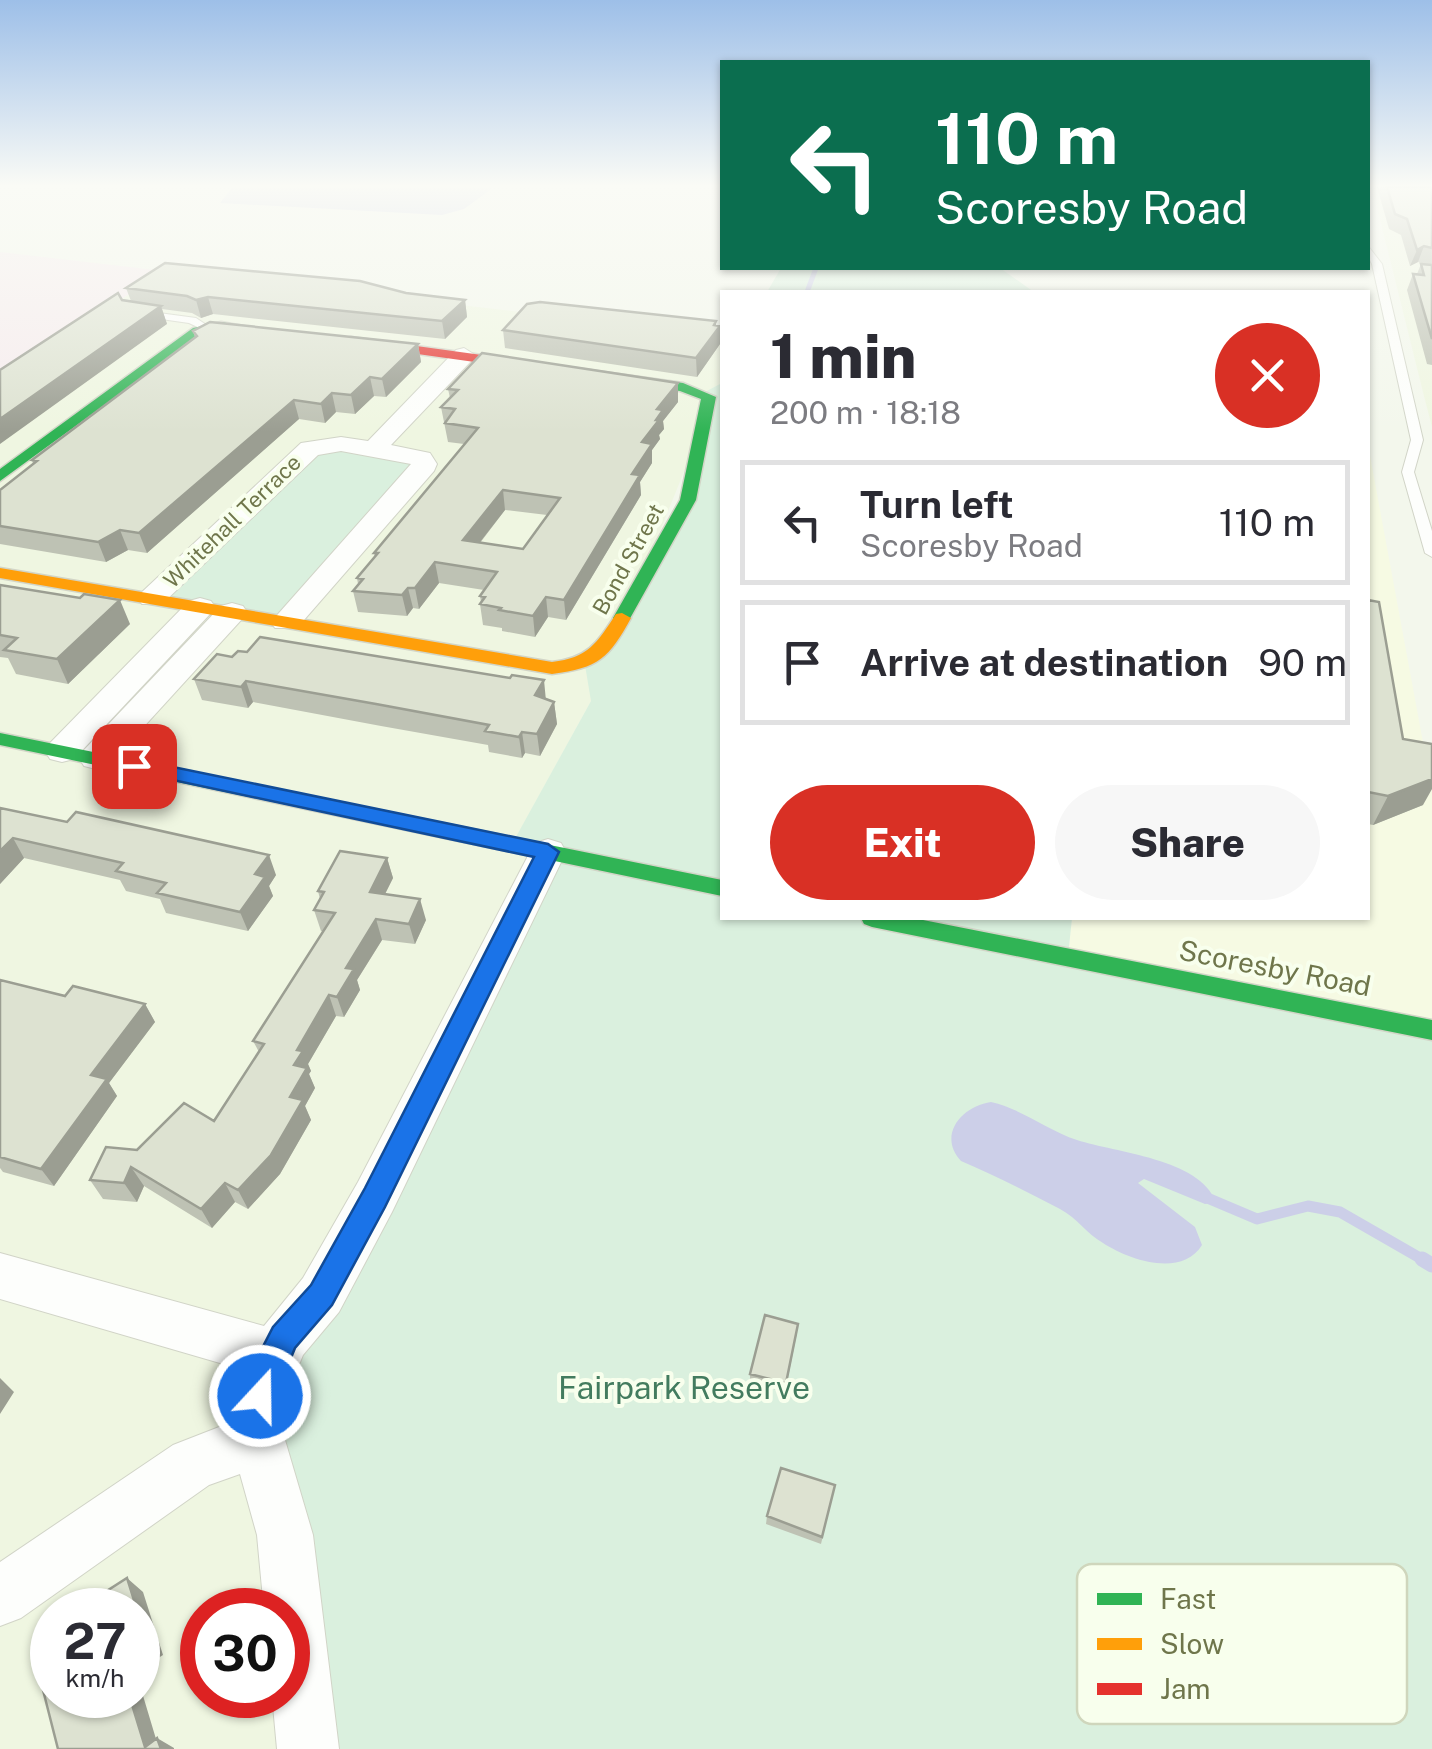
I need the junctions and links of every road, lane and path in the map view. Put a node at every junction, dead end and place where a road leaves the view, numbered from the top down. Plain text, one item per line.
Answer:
1 (1378, 269) edge
2 (131, 312) edge
3 (206, 328) junction
4 (288, 334) edge
5 (327, 338) edge
6 (464, 355) junction
7 (374, 449) junction
8 (0, 476) edge
9 (1432, 553) edge
10 (0, 573) edge
11 (152, 598) junction
12 (216, 609) junction
13 (286, 622) junction
14 (0, 739) edge
15 (62, 751) junction
16 (96, 758) junction
17 (548, 852) junction
18 (720, 888) edge
19 (882, 920) edge
20 (1432, 1030) edge
21 (0, 1276) edge
22 (275, 1354) junction
23 (258, 1440) junction
24 (0, 1597) edge
25 (308, 1749) edge

1 - 9 lane
2 - 3 lane
3 - 4 street
3 - 8 street
5 - 6 street, Bond Street
6 - 7 street
6 - 13 street, Bond Street
7 - 11 street, Whitehall Terrace
7 - 13 street, Whitehall Terrace
10 - 11 street, Bond Street
11 - 12 street, Bond Street
12 - 13 street, Bond Street
12 - 15 street
12 - 16 street
14 - 15 street
15 - 16 street
16 - 17 street
17 - 18 street
17 - 22 street
19 - 20 street, Scoresby Road
21 - 22 street
22 - 23 street
23 - 24 street
23 - 25 street

